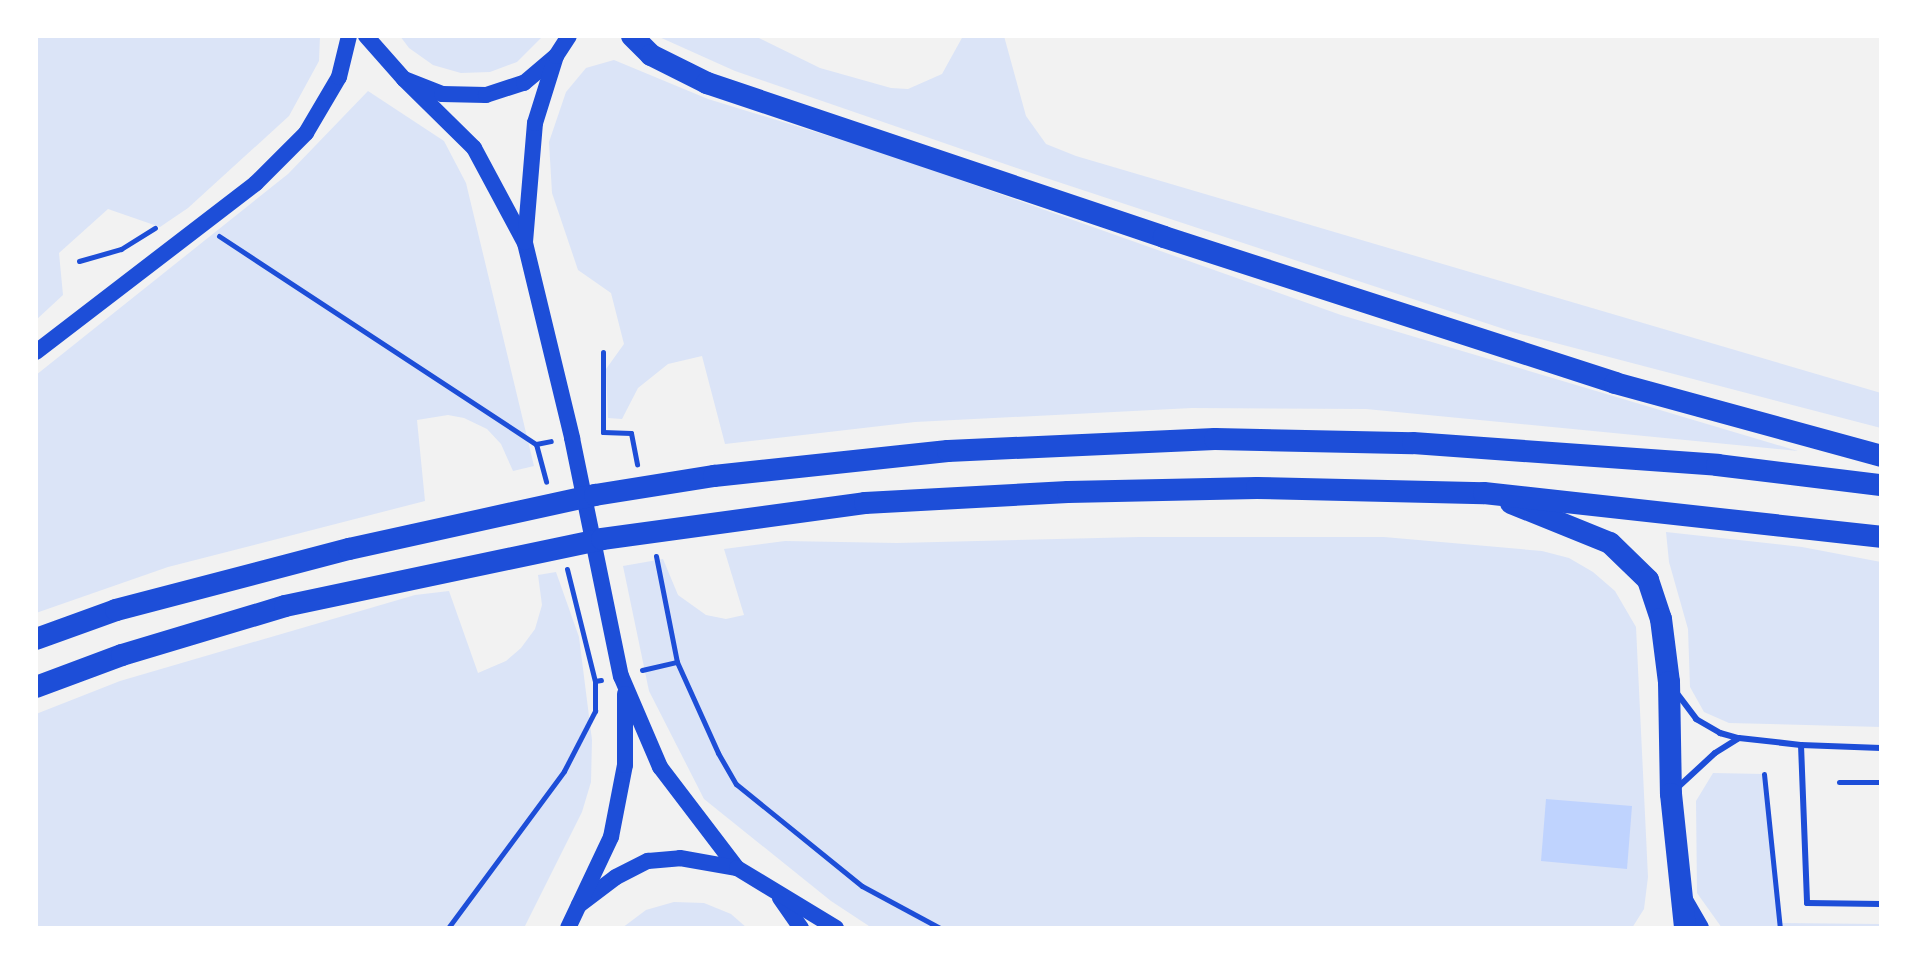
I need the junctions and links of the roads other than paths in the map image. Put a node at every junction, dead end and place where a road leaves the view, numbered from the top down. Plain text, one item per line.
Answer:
1 (349, 36) edge
2 (366, 36) edge
3 (569, 36) edge
4 (632, 36) edge
5 (556, 56) junction
6 (404, 79) junction
7 (525, 243) junction
8 (36, 352) edge
9 (1881, 456) edge
10 (1881, 485) edge
11 (1484, 493) junction
12 (1881, 537) edge
13 (36, 639) edge
14 (623, 682) junction
15 (1669, 682) junction
16 (36, 687) edge
17 (1739, 738) junction
18 (1801, 745) junction
19 (1881, 748) edge
20 (1671, 794) junction
21 (737, 868) junction
22 (774, 890) junction
23 (1684, 898) junction
24 (1881, 904) edge
25 (579, 905) junction
26 (568, 928) edge
27 (801, 928) edge
28 (836, 928) edge
29 (1676, 928) edge
30 (1685, 928) edge
31 (1701, 928) edge

1 - 8 main road
2 - 6 main road
3 - 5 main road
4 - 9 highway
5 - 6 main road
5 - 7 main road
6 - 7 main road
7 - 14 main road
10 - 13 highway
11 - 12 highway
11 - 15 highway
11 - 16 highway
14 - 21 main road
14 - 25 main road
15 - 17 lane
15 - 20 highway
17 - 18 lane
17 - 20 lane
18 - 19 lane
18 - 24 lane
20 - 23 highway
21 - 22 main road
21 - 25 main road
22 - 27 main road
22 - 28 main road
23 - 29 highway
23 - 30 highway
23 - 31 main road
25 - 26 main road

